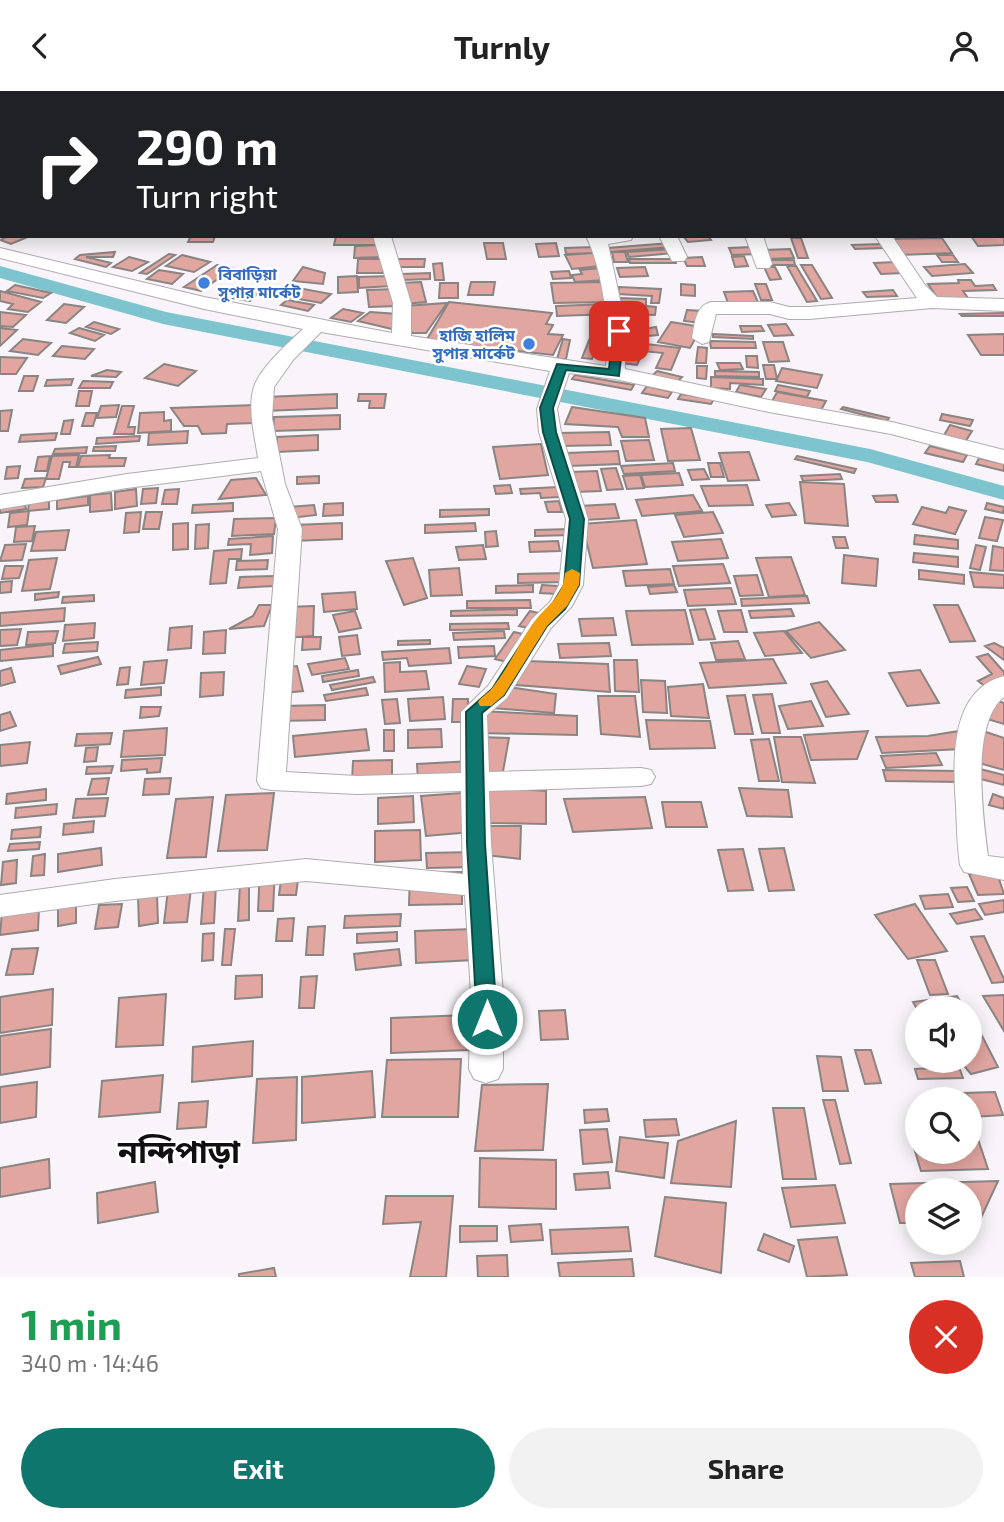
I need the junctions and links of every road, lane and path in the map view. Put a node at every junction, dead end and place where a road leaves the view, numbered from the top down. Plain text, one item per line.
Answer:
1 (383, 238) edge
2 (596, 238) edge
3 (669, 238) edge
4 (755, 238) edge
5 (885, 238) edge
6 (0, 253) edge
7 (678, 257) dead end
8 (764, 264) dead end
9 (932, 302) junction
10 (1004, 305) edge
11 (317, 326) junction
12 (702, 338) dead end
13 (401, 341) junction
14 (562, 366) junction
15 (615, 373) junction
16 (1004, 457) edge
17 (271, 463) junction
18 (0, 502) edge
19 (1004, 684) edge
20 (641, 777) dead end
21 (477, 780) junction
22 (1004, 869) edge
23 (479, 886) junction
24 (0, 906) edge
25 (486, 1069) dead end

1 - 13 street
2 - 15 street
3 - 7 street
4 - 8 street
5 - 9 street
6 - 11 street
9 - 10 street
9 - 12 street
11 - 13 street
11 - 17 street
13 - 14 street
14 - 15 street
14 - 21 street
15 - 16 street
17 - 18 street
17 - 21 street
19 - 22 street
20 - 21 street
21 - 23 street
23 - 24 street
23 - 25 street

